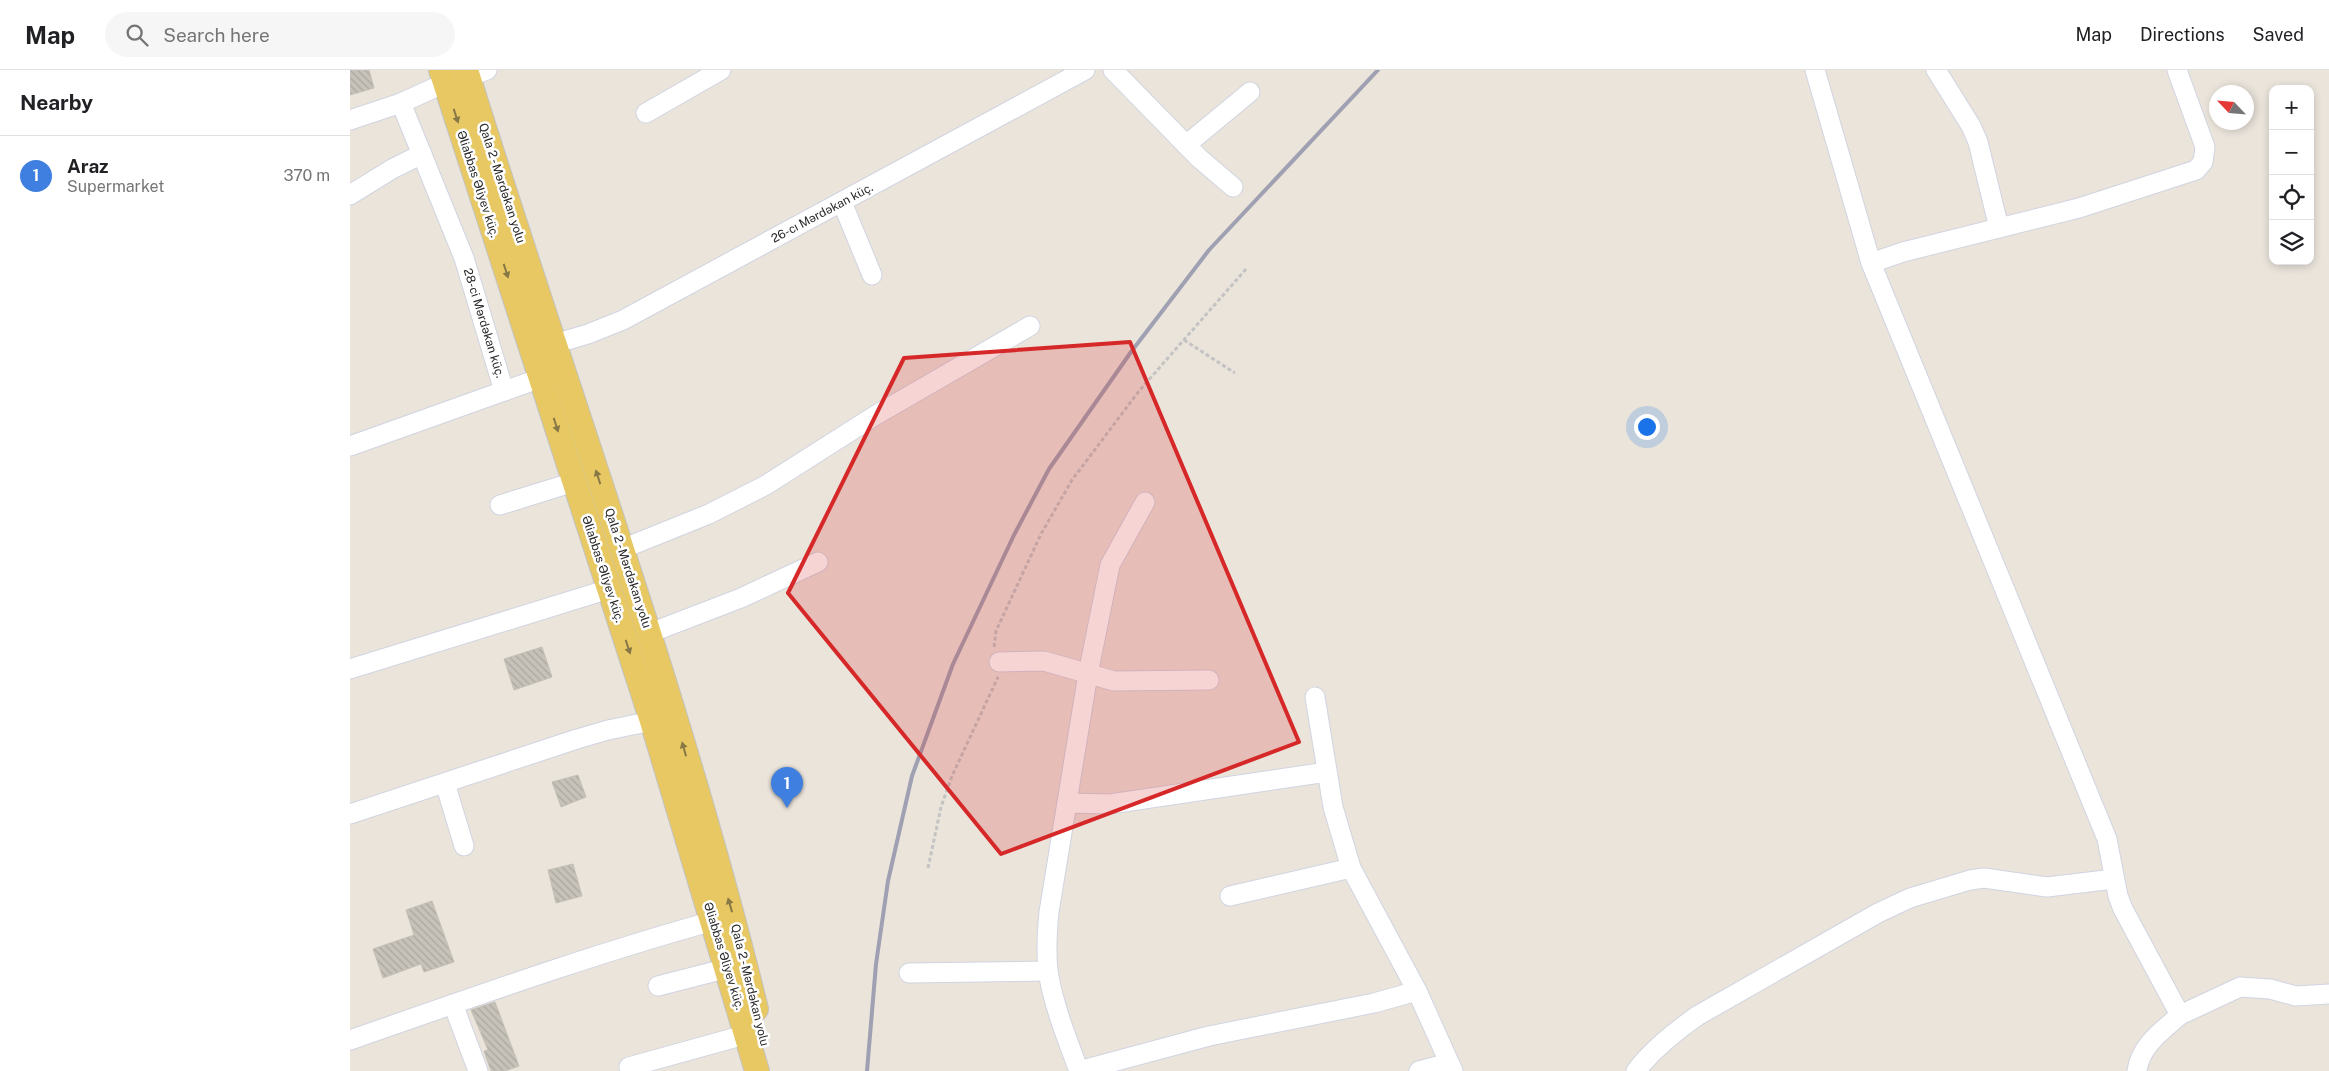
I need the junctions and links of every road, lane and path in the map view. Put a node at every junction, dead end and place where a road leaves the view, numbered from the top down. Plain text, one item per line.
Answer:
1 (721, 70) edge
2 (1085, 70) edge
3 (1113, 70) edge
4 (1816, 70) edge
5 (1936, 70) edge
6 (2177, 70) edge
7 (474, 72) edge
8 (443, 76) edge
9 (1250, 92) dead end
10 (401, 103) junction
11 (646, 114) dead end
12 (350, 120) edge
13 (1186, 145) junction
14 (422, 154) junction
15 (1233, 187) dead end
16 (350, 195) edge
17 (842, 202) junction
18 (1999, 228) junction
19 (1872, 263) junction
20 (1246, 269) dead end
21 (872, 275) dead end
22 (1030, 326) dead end
23 (1184, 340) junction
24 (554, 344) junction
25 (532, 352) junction
26 (1235, 373) dead end
27 (541, 378) junction
28 (504, 391) junction
29 (350, 446) edge
30 (574, 482) junction
31 (1145, 502) dead end
32 (500, 505) dead end
33 (622, 549) junction
34 (818, 562) dead end
35 (609, 589) junction
36 (650, 633) junction
37 (999, 662) junction
38 (350, 669) edge
39 (1088, 674) junction
40 (1209, 680) dead end
41 (1316, 697) dead end
42 (652, 721) junction
43 (1327, 772) junction
44 (445, 783) junction
45 (1067, 803) junction
46 (350, 814) edge
47 (464, 846) dead end
48 (928, 868) dead end
49 (1351, 868) junction
50 (2114, 879) junction
51 (1230, 896) dead end
52 (713, 922) junction
53 (728, 968) junction
54 (1048, 971) junction
55 (909, 974) dead end
56 (658, 986) dead end
57 (1417, 991) junction
58 (2329, 994) edge
59 (453, 1004) junction
60 (2180, 1015) junction
61 (748, 1034) junction
62 (350, 1040) edge
63 (629, 1067) dead end
64 (1451, 1067) edge
65 (478, 1071) edge
66 (758, 1071) edge
67 (772, 1071) edge
68 (1079, 1071) edge
69 (1419, 1071) edge
70 (1636, 1071) edge
71 (2137, 1071) edge

1 - 11 street
2 - 17 street, 26-cı Mərdəkan küç.
3 - 13 street
4 - 19 street
5 - 18 street
6 - 18 street
7 - 24 main road, Qala 2 - Mərdəkan yolu
8 - 10 street
8 -> 25 main road, Əliabbas Əliyev küç.
9 - 13 street
10 - 12 street
10 - 14 street, 28-ci Mərdəkan küç.
13 - 15 street
14 - 16 street
14 - 28 street, 28-ci Mərdəkan küç.
17 - 21 street
17 - 24 street, 26-cı Mərdəkan küç.
18 - 19 street
19 - 50 street
20 - 23 path
22 - 33 street
23 - 26 path
23 - 37 path
24 - 25 main road
33 -> 24 main road, Qala 2 - Mərdəkan yolu
25 - 27 main road, Əliabbas Əliyev küç.
27 - 28 street
27 -> 30 main road, Əliabbas Əliyev küç.
28 - 29 street, 28-ci Mərdəkan küç.
30 - 32 street
30 - 35 main road, Əliabbas Əliyev küç.
31 - 39 street
33 - 36 main road, Qala 2 - Mərdəkan yolu
34 - 36 street
35 - 38 street
35 -> 42 main road, Əliabbas Əliyev küç.
67 -> 36 main road, Qala 2 - Mərdəkan yolu
37 - 39 street
37 - 48 path
39 - 40 street
39 - 45 street
41 - 43 street
42 - 44 street
42 - 52 main road, Əliabbas Əliyev küç.
43 - 45 street
43 - 49 street
44 - 46 street
44 - 47 street
45 - 54 street
49 - 51 street
49 - 57 street
50 - 60 street
50 - 70 street
52 - 53 main road, Əliabbas Əliyev küç.
52 - 59 street
53 - 56 street
53 - 61 main road, Əliabbas Əliyev küç.
54 - 55 street
54 - 68 street
57 - 64 street
57 - 68 street
58 - 60 street
59 - 62 street
59 - 65 street
60 - 71 street
61 - 63 street
61 - 66 main road, Əliabbas Əliyev küç.
64 - 69 street

